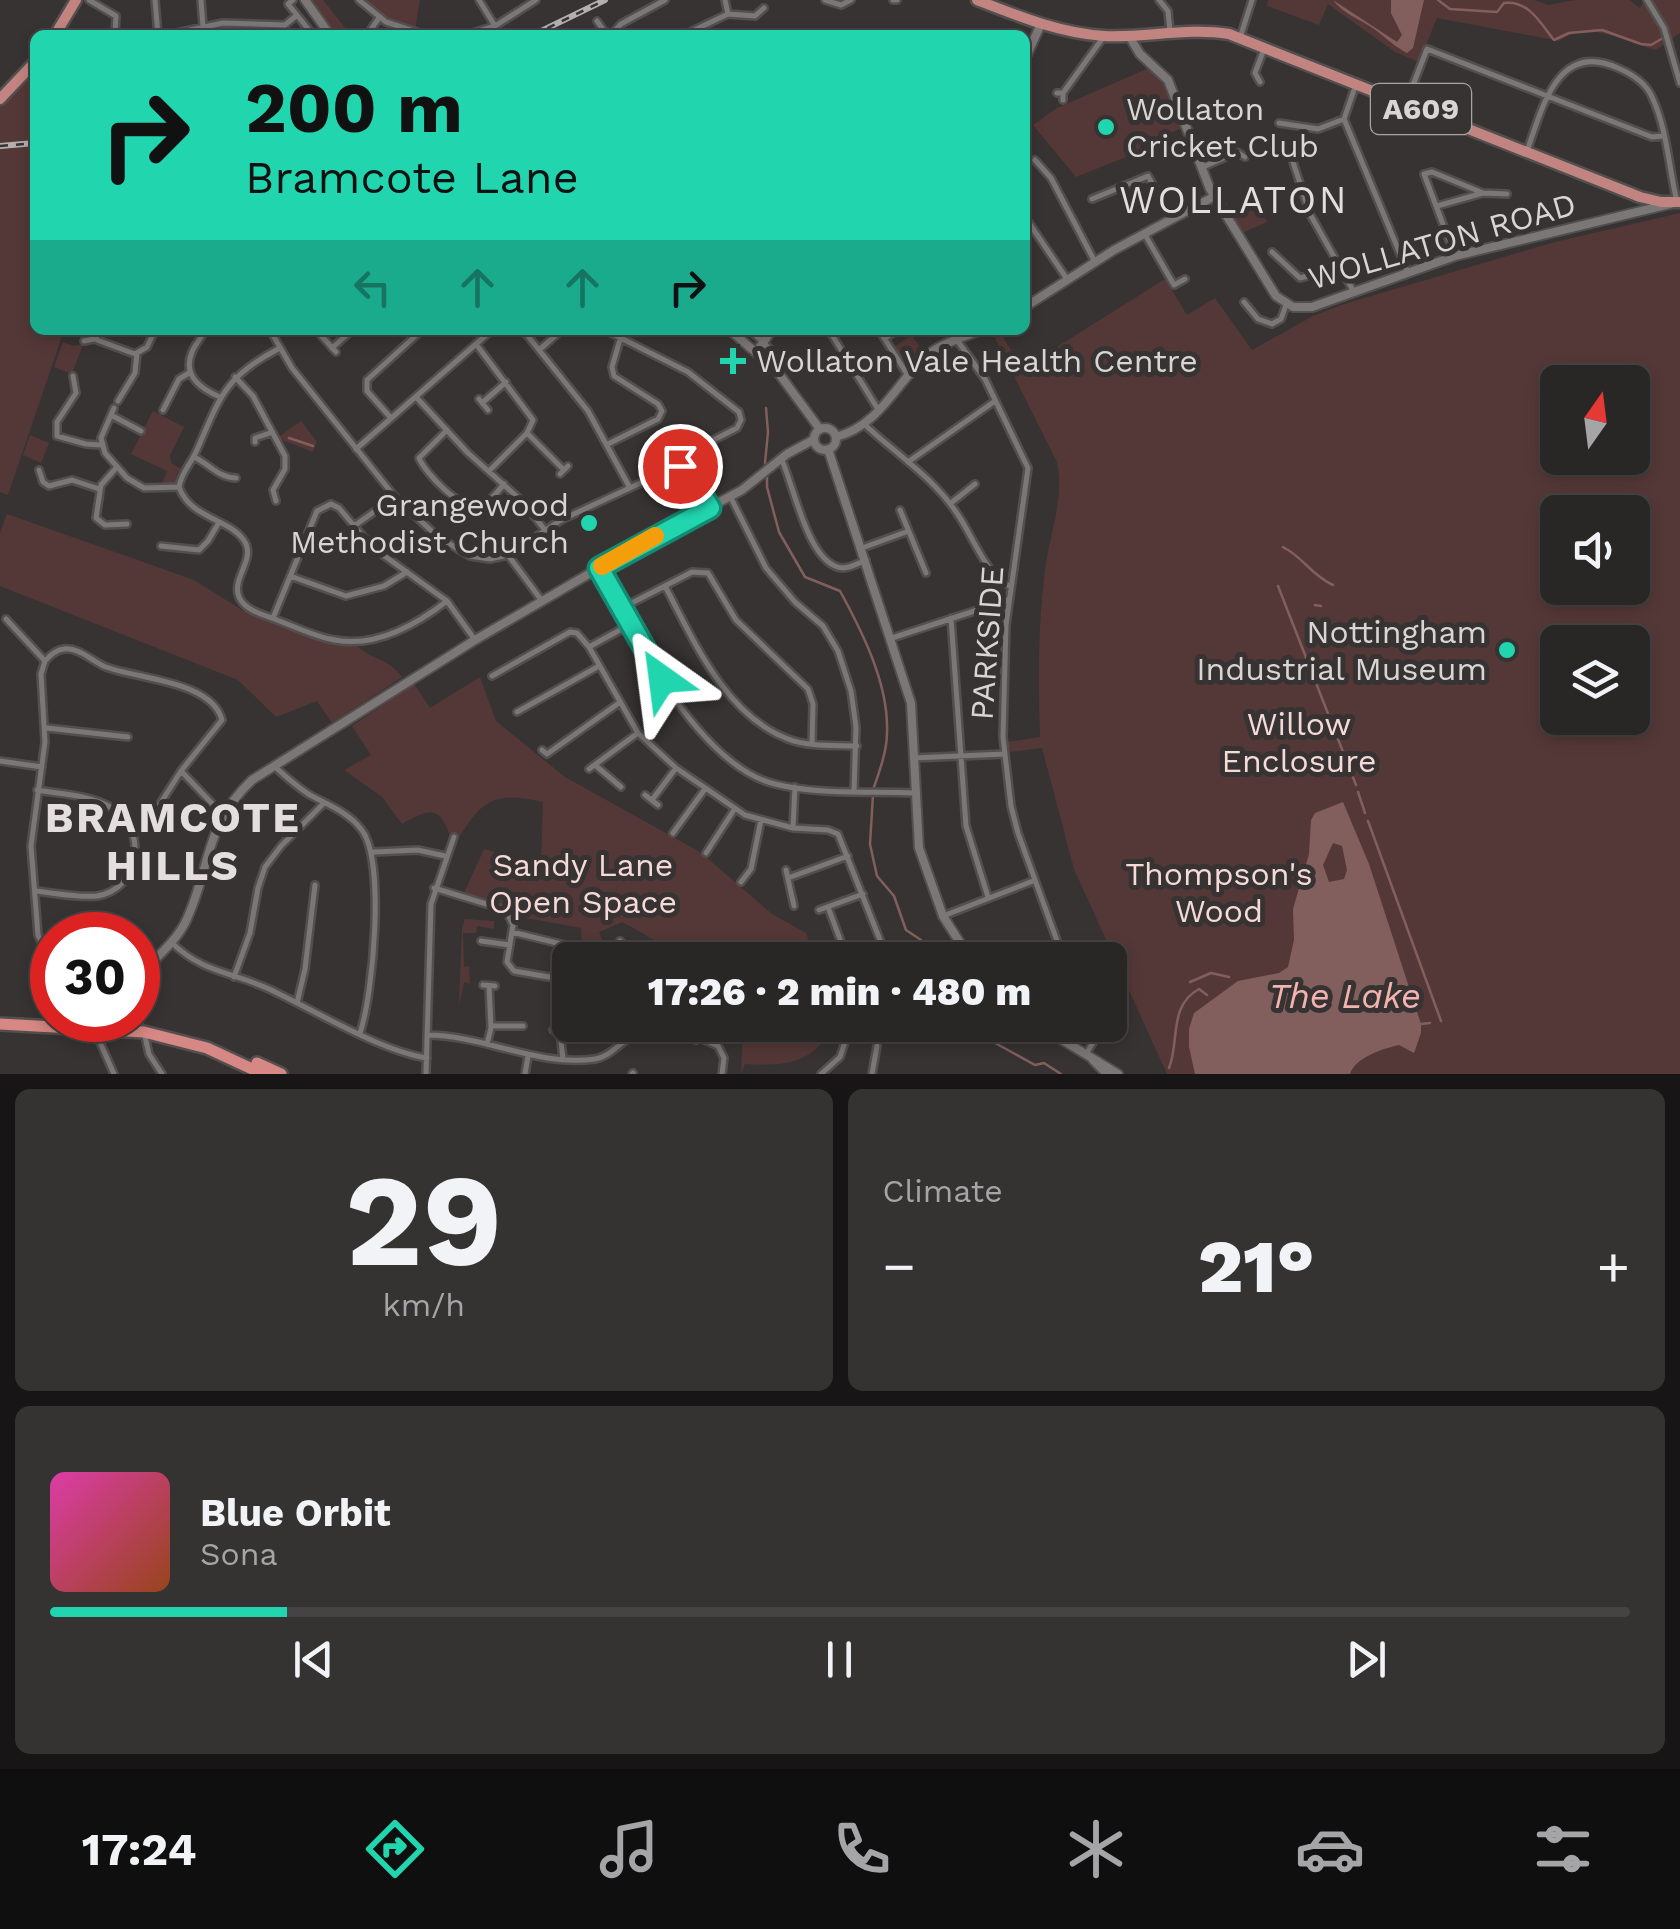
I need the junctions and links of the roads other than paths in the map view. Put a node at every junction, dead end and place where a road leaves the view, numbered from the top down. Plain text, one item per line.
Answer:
1 (76, 0) edge
2 (88, 0) edge
3 (114, 0) edge
4 (155, 0) edge
5 (200, 0) edge
6 (305, 0) edge
7 (359, 0) edge
8 (479, 0) edge
9 (536, 0) edge
10 (665, 0) edge
11 (725, 0) edge
12 (825, 0) edge
13 (851, 0) edge
14 (977, 0) edge
15 (1159, 0) edge
16 (1252, 0) edge
17 (1647, 0) edge
18 (289, 1) edge
19 (764, 8) dead end
20 (109, 10) junction
21 (728, 14) junction
22 (297, 15) junction
23 (379, 18) junction
24 (598, 20) dead end
25 (237, 22) junction
26 (1041, 24) junction
27 (203, 26) junction
28 (495, 26) junction
29 (57, 30) edge
30 (116, 30) edge
31 (158, 30) edge
32 (192, 30) edge
33 (236, 30) edge
34 (310, 30) edge
35 (326, 30) edge
36 (371, 30) edge
37 (412, 30) edge
38 (482, 30) edge
39 (603, 30) edge
40 (616, 30) edge
41 (694, 30) edge
42 (1170, 34) junction
43 (1104, 36) junction
44 (1129, 36) junction
45 (1240, 38) junction
46 (1265, 47) junction
47 (1030, 48) edge
48 (30, 67) edge
49 (1260, 82) dead end
50 (1680, 83) edge
51 (1354, 90) dead end
52 (1061, 95) dead end
53 (1547, 97) junction
54 (0, 99) edge
55 (1406, 103) junction
56 (1344, 119) junction
57 (1279, 123) dead end
58 (1663, 136) junction
59 (1526, 151) junction
60 (1244, 158) dead end
61 (1035, 160) dead end
62 (1293, 162) dead end
63 (1418, 165) dead end
64 (1201, 168) junction
65 (1425, 173) junction
66 (1212, 193) junction
67 (1483, 193) junction
68 (1507, 194) dead end
69 (1632, 194) junction
70 (1092, 198) dead end
71 (1677, 202) edge
72 (1648, 203) junction
73 (1437, 206) junction
74 (1630, 211) junction
75 (1171, 218) junction
76 (1030, 224) edge
77 (1144, 232) junction
78 (1272, 252) dead end
79 (1456, 256) junction
80 (1095, 262) junction
81 (1339, 262) junction
82 (1408, 273) junction
83 (1067, 279) junction
84 (1186, 279) dead end
85 (1354, 292) junction
86 (1030, 302) edge
87 (1244, 302) dead end
88 (1286, 305) junction
89 (94, 335) edge
90 (153, 335) edge
91 (202, 335) edge
92 (272, 335) edge
93 (320, 335) edge
94 (416, 335) edge
95 (486, 335) edge
96 (528, 335) edge
97 (556, 335) edge
98 (736, 335) edge
99 (756, 335) edge
100 (769, 335) edge
101 (833, 335) edge
102 (882, 335) edge
103 (889, 335) edge
104 (968, 335) edge
105 (621, 336) joint
106 (347, 337) dead end
107 (414, 337) joint
108 (884, 338) junction
109 (94, 339) junction
110 (957, 340) junction
111 (84, 341) dead end
112 (764, 342) junction
113 (476, 344) junction
114 (279, 348) junction
115 (539, 350) junction
116 (757, 351) junction
117 (137, 353) junction
118 (794, 372) dead end
119 (190, 373) junction
120 (909, 376) junction
121 (235, 377) junction
122 (76, 379) dead end
123 (506, 382) junction
124 (416, 396) junction
125 (220, 397) junction
126 (994, 400) junction
127 (118, 404) junction
128 (167, 409) dead end
129 (488, 410) dead end
130 (879, 411) junction
131 (391, 418) junction
132 (864, 424) junction
133 (820, 428) junction
134 (447, 430) junction
135 (140, 431) dead end
136 (270, 433) junction
137 (526, 433) junction
138 (836, 437) junction
139 (253, 439) dead end
140 (813, 440) junction
141 (608, 444) junction
142 (100, 445) junction
143 (356, 449) junction
144 (828, 450) junction
145 (194, 457) junction
146 (782, 458) junction
147 (908, 462) junction
148 (683, 466) junction
149 (117, 467) junction
150 (38, 470) dead end
151 (564, 470) dead end
152 (489, 472) junction
153 (232, 481) dead end
154 (504, 484) junction
155 (976, 484) dead end
156 (56, 485) junction
157 (179, 488) junction
158 (630, 488) junction
159 (99, 490) junction
160 (59, 493) dead end
161 (730, 496) junction
162 (396, 497) junction
163 (272, 499) dead end
164 (950, 503) junction
165 (710, 508) junction
166 (900, 510) dead end
167 (96, 518) junction
168 (88, 522) dead end
169 (218, 524) junction
170 (354, 526) junction
171 (545, 530) junction
172 (907, 532) junction
173 (166, 535) dead end
174 (122, 536) dead end
175 (362, 537) junction
176 (862, 548) junction
177 (349, 549) dead end
178 (508, 555) junction
179 (866, 560) junction
180 (599, 568) junction
181 (408, 572) junction
182 (926, 572) dead end
183 (290, 576) junction
184 (664, 586) junction
185 (1010, 586) junction
186 (1008, 600) junction
187 (448, 601) junction
188 (542, 601) junction
189 (620, 608) junction
190 (273, 618) junction
191 (951, 618) junction
192 (6, 620) dead end
193 (629, 624) junction
194 (892, 638) junction
195 (476, 640) junction
196 (589, 647) junction
197 (44, 661) junction
198 (599, 666) junction
199 (492, 676) dead end
200 (618, 702) junction
201 (517, 712) dead end
202 (46, 728) junction
203 (638, 733) junction
204 (128, 737) dead end
205 (812, 743) junction
206 (857, 746) junction
207 (542, 750) dead end
208 (1005, 754) junction
209 (960, 755) junction
210 (913, 758) junction
211 (0, 761) edge
212 (274, 766) junction
213 (42, 767) junction
214 (676, 768) junction
215 (180, 771) junction
216 (619, 783) dead end
217 (796, 786) junction
218 (704, 789) junction
219 (37, 790) junction
220 (854, 791) junction
221 (914, 793) junction
222 (645, 795) dead end
223 (324, 802) junction
224 (734, 810) junction
225 (223, 815) junction
226 (762, 820) junction
227 (792, 828) junction
228 (132, 830) junction
229 (673, 833) dead end
230 (454, 837) dead end
231 (373, 852) junction
232 (706, 853) dead end
233 (445, 856) junction
234 (848, 856) junction
235 (1033, 881) junction
236 (741, 882) dead end
237 (314, 885) dead end
238 (434, 888) junction
239 (35, 892) junction
240 (863, 894) junction
241 (988, 896) junction
242 (794, 906) dead end
243 (828, 907) junction
244 (819, 910) dead end
245 (37, 912) edge
246 (944, 916) junction
247 (512, 932) junction
248 (480, 941) dead end
249 (171, 942) junction
250 (553, 942) edge
251 (838, 942) edge
252 (882, 942) edge
253 (960, 942) edge
254 (1057, 942) edge
255 (510, 945) junction
256 (160, 954) edge
257 (552, 975) edge
258 (234, 977) junction
259 (489, 986) dead end
260 (297, 1004) junction
261 (0, 1016) edge
262 (30, 1017) edge
263 (0, 1024) edge
264 (30, 1024) edge
265 (491, 1026) junction
266 (523, 1026) dead end
267 (160, 1030) edge
268 (360, 1033) junction
269 (427, 1035) junction
270 (160, 1036) edge
271 (98, 1042) edge
272 (146, 1042) edge
273 (561, 1042) edge
274 (623, 1042) edge
275 (707, 1042) edge
276 (845, 1042) edge
277 (1066, 1042) edge
278 (1093, 1042) edge
279 (487, 1044) junction
280 (877, 1046) dead end
281 (1086, 1054) junction
282 (528, 1056) junction
283 (426, 1058) junction
284 (563, 1059) junction
285 (114, 1074) edge
286 (162, 1074) edge
287 (263, 1074) edge
288 (280, 1074) edge
289 (426, 1074) edge
290 (524, 1074) edge
291 (722, 1074) edge
292 (821, 1074) edge
293 (872, 1074) edge
294 (1107, 1074) edge
295 (1118, 1074) edge

1 - 29 main road
2 - 20 street
3 - 20 street
4 - 31 street
5 - 27 street
6 - 35 street
7 - 23 street
8 - 28 street
9 - 28 street
10 - 40 street
11 - 21 street
12 - 13 street
14 - 26 main road, A609
15 - 42 street
16 - 45 street
17 - 50 street
18 - 22 street
19 - 21 street
20 - 30 street
21 - 41 street
22 - 25 street
22 - 34 street
23 - 36 street
23 - 37 street
24 - 39 street
25 - 27 street
25 - 33 street
26 - 43 main road, A609
26 - 47 street
27 - 32 street
28 - 38 street
42 - 44 main road, A609
42 - 45 main road, A609
43 - 44 main road, A609
43 - 52 street
44 - 64 street, WOLLATON ROAD
45 - 46 main road, A609
46 - 49 street
46 - 55 main road, A609
48 - 54 main road
51 - 56 street
53 - 55 street
53 - 58 street
53 - 58 street
53 - 59 street
55 - 59 main road, A609
56 - 57 street
56 - 82 street
58 - 71 street
59 - 69 main road, A609
60 - 64 street
61 - 80 street
62 - 81 street
63 - 65 street
64 - 66 street, WOLLATON ROAD
65 - 67 street
65 - 73 street
66 - 75 street
66 - 88 street, WOLLATON ROAD
67 - 68 street
67 - 73 street
69 - 72 main road, A609
69 - 74 street
70 - 75 street
71 - 72 main road, A609
72 - 74 street, WOLLATON ROAD
73 - 79 street
74 - 79 street, WOLLATON ROAD
75 - 77 street
76 - 83 street
77 - 80 street
77 - 84 street
78 - 81 street
79 - 82 street, WOLLATON ROAD
80 - 83 street
81 - 85 street
82 - 85 street, WOLLATON ROAD
83 - 86 street
85 - 88 street, WOLLATON ROAD
87 - 88 street
89 - 109 street
90 - 117 street
91 - 119 street
92 - 114 street
93 - 106 street
94 - 107 street
95 - 113 street
96 - 115 street
97 - 115 street
98 - 116 street
99 - 112 street
100 - 112 street
101 - 130 street
102 - 108 street
103 - 108 street
104 - 110 street
105 - 141 street
105 - 148 street
107 - 131 street
108 - 120 street
109 - 111 street
109 - 117 street
110 - 120 street
110 - 126 street, PARKSIDE
112 - 116 street
112 - 118 street
113 - 123 street
113 - 124 street
114 - 121 street
114 - 143 street
115 - 141 street
116 - 133 street
117 - 127 street
119 - 125 street
119 - 128 street
120 - 130 street
121 - 125 street
121 - 136 street
122 - 142 street
123 - 129 street
123 - 137 street
124 - 131 street
124 - 134 street
125 - 145 street
126 - 147 street
126 - 185 street, PARKSIDE
127 - 135 street
127 - 142 street
130 - 132 street
131 - 143 street
132 - 138 street
132 - 147 street
133 - 138 street
133 - 140 street
134 - 152 street
134 - 154 street
136 - 139 street
136 - 163 street
137 - 151 street
137 - 152 street
138 - 144 street
140 - 144 street
140 - 146 street
141 - 158 street
142 - 149 street
143 - 162 street
144 - 176 street
145 - 153 street
145 - 157 street
146 - 161 street
146 - 179 street
147 - 164 street
148 - 158 street
148 - 165 street
149 - 157 street
149 - 159 street
150 - 156 street
152 - 154 street
154 - 171 street
155 - 164 street
156 - 159 street
156 - 160 street
157 - 169 street
158 - 171 street
159 - 167 street
161 - 165 street
161 - 206 street
162 - 170 street
162 - 178 street
164 - 185 street
165 - 180 street
166 - 172 street
167 - 168 street
167 - 174 street
169 - 173 street
169 - 190 street
170 - 175 street
170 - 183 street
171 - 178 street
172 - 176 street
172 - 182 street
175 - 177 street
175 - 181 street
176 - 179 street
178 - 188 street
179 - 194 street
180 - 188 street
180 - 189 street
181 - 183 street
181 - 187 street
183 - 190 street
184 - 189 street
184 - 205 street
184 - 205 street
185 - 186 street, PARKSIDE
186 - 191 street
186 - 208 street, PARKSIDE
187 - 190 street
187 - 195 street
188 - 195 street
189 - 193 street
191 - 194 street
191 - 209 street
192 - 197 street
193 - 196 street
193 - 217 street
194 - 210 street
195 - 212 street
196 - 198 street
196 - 199 street
197 - 202 street
197 - 215 street
198 - 200 street
198 - 201 street
200 - 203 street
200 - 207 street
202 - 204 street
202 - 213 street
203 - 214 street
203 - 216 street
205 - 206 street
206 - 220 street
208 - 209 street
208 - 235 street, PARKSIDE
209 - 210 street
209 - 241 street
210 - 221 street
211 - 213 street
212 - 223 street
212 - 225 street
213 - 219 street
214 - 218 street
214 - 222 street
215 - 225 street
215 - 228 street
217 - 220 street
217 - 227 street
218 - 224 street
218 - 229 street
219 - 228 street
219 - 239 street
220 - 221 street
221 - 246 street
223 - 231 street
223 - 258 street
224 - 226 street
224 - 232 street
225 - 249 street
226 - 227 street
226 - 236 street
227 - 234 street
228 - 239 street
230 - 233 street
231 - 233 street
231 - 268 street
233 - 238 street
234 - 240 street
234 - 242 street
235 - 241 street
235 - 254 street, PARKSIDE
237 - 260 street
238 - 247 street
238 - 269 street
239 - 245 street
240 - 243 street
240 - 252 street
241 - 246 street
243 - 244 street
243 - 251 street
246 - 253 street
247 - 250 street
247 - 255 street
248 - 255 street
249 - 256 street
249 - 258 street
255 - 257 street
258 - 260 street
259 - 265 street
260 - 268 street
261 - 262 highway
263 - 264 highway
265 - 266 street
265 - 279 street
267 - 288 highway
268 - 283 street
269 - 279 street
269 - 283 street
270 - 287 highway
271 - 285 street
272 - 286 street
273 - 284 street
274 - 284 street
275 - 291 street
276 - 292 street
277 - 281 street
278 - 281 street
279 - 282 street
280 - 293 street
281 - 294 street
281 - 295 street
282 - 284 street
282 - 290 street
283 - 289 street

